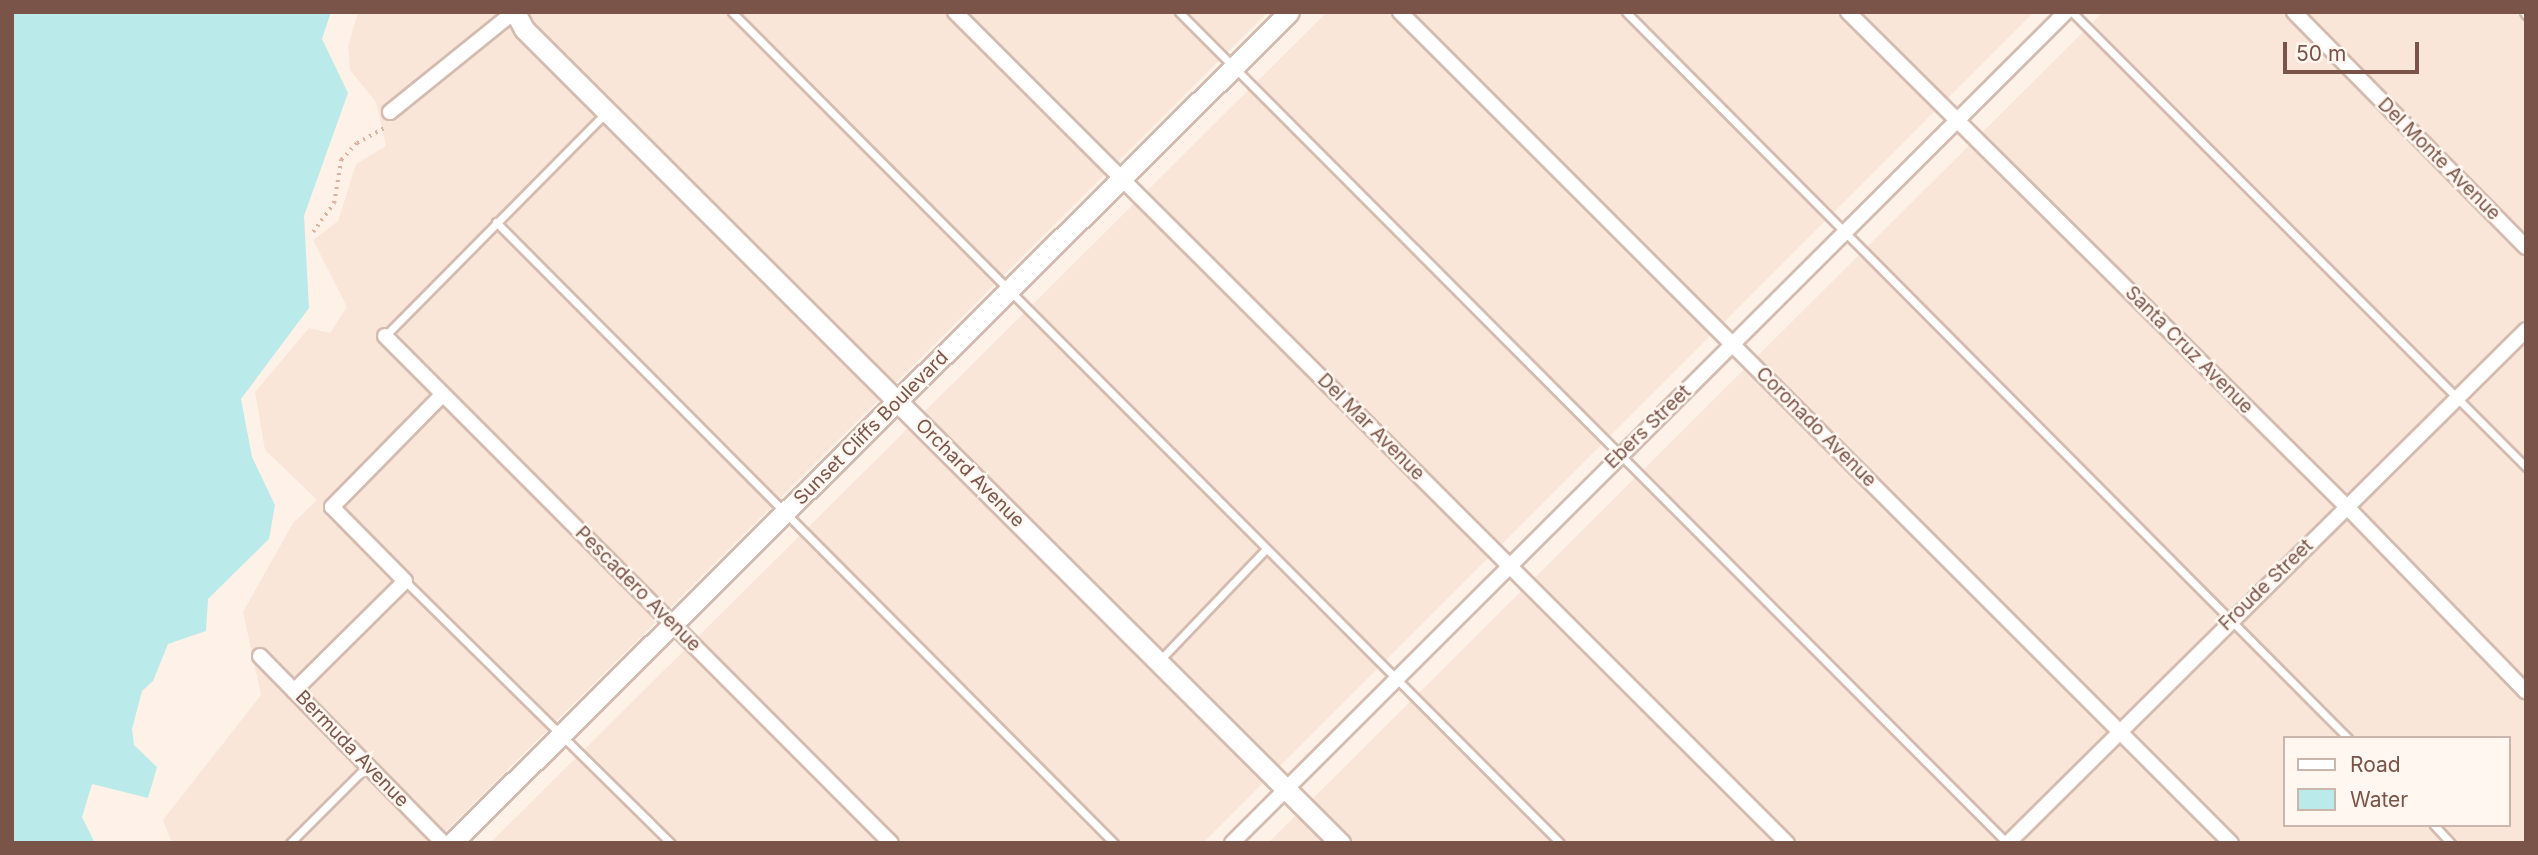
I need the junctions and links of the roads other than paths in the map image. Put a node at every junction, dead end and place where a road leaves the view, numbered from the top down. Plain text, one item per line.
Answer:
1 (514, 12) edge
2 (732, 12) edge
3 (955, 12) edge
4 (1179, 12) edge
5 (1289, 12) edge
6 (1400, 12) edge
7 (1626, 12) edge
8 (1848, 12) edge
9 (2066, 12) edge
10 (2072, 12) edge
11 (2294, 12) edge
12 (1234, 67) junction
13 (608, 111) junction
14 (390, 112) road end
15 (1957, 123) junction
16 (1122, 179) junction
17 (496, 222) junction
18 (1845, 230) junction
19 (2526, 247) edge
20 (1011, 289) junction
21 (2526, 330) edge
22 (384, 336) joint
23 (1732, 343) junction
24 (442, 395) junction
25 (899, 401) junction
26 (2458, 401) junction
27 (1619, 455) junction
28 (2526, 467) edge
29 (2347, 507) junction
30 (785, 514) junction
31 (1266, 549) junction
32 (1512, 567) junction
33 (405, 581) junction
34 (2231, 619) junction
35 (674, 624) junction
36 (260, 656) dead end
37 (1159, 661) junction
38 (1398, 678) junction
39 (294, 691) junction
40 (2526, 692) edge
41 (2120, 731) junction
42 (561, 734) junction
43 (2346, 736) edge
44 (367, 766) junction
45 (1285, 788) junction
46 (2436, 827) edge
47 (290, 843) edge
48 (443, 843) edge
49 (452, 843) edge
50 (671, 843) edge
51 (891, 843) edge
52 (1114, 843) edge
53 (1232, 843) edge
54 (1340, 843) edge
55 (1560, 843) edge
56 (1787, 843) edge
57 (2008, 843) edge
58 (2231, 843) edge
59 (2451, 843) edge

1 - 13 main road, Orchard Avenue
1 - 14 street
2 - 20 lane
3 - 16 street, Del Mar Avenue
4 - 12 lane
5 - 12 main road, Sunset Cliffs Boulevard
6 - 23 street, Coronado Avenue
7 - 18 lane
8 - 15 street, Santa Cruz Avenue
9 - 15 street, Ebers Street
10 - 26 lane
11 - 19 street, Del Monte Avenue
12 - 16 main road, Sunset Cliffs Boulevard
12 - 27 lane
13 - 17 lane
13 - 25 main road, Orchard Avenue
15 - 18 street, Ebers Street
15 - 29 street, Santa Cruz Avenue
16 - 20 main road, Sunset Cliffs Boulevard
16 - 32 street, Del Mar Avenue
17 - 22 lane
17 - 30 lane
18 - 23 street, Ebers Street
18 - 34 lane
20 - 25 main road, Sunset Cliffs Boulevard
20 - 31 lane
21 - 26 street, Froude Street
22 - 24 street, Pescadero Avenue
23 - 27 street, Ebers Street
23 - 41 street, Coronado Avenue
24 - 33 street
24 - 35 street, Pescadero Avenue
25 - 30 main road, Sunset Cliffs Boulevard
25 - 37 main road, Orchard Avenue
26 - 28 lane
26 - 29 street, Froude Street
27 - 32 street, Ebers Street
27 - 57 lane
29 - 34 street, Froude Street
29 - 40 street, Santa Cruz Avenue
30 - 35 main road, Sunset Cliffs Boulevard
30 - 52 lane
31 - 37 lane
31 - 38 lane
32 - 38 street, Ebers Street
32 - 56 street, Del Mar Avenue
33 - 39 street
33 - 42 lane
34 - 41 street, Froude Street
34 - 43 lane
35 - 42 main road, Sunset Cliffs Boulevard
35 - 51 street, Pescadero Avenue
36 - 39 street, Bermuda Avenue
37 - 45 main road, Orchard Avenue
38 - 45 street, Ebers Street
38 - 55 lane
39 - 44 street, Bermuda Avenue
41 - 57 street, Froude Street
41 - 58 street, Coronado Avenue
42 - 49 main road, Sunset Cliffs Boulevard
42 - 50 lane
44 - 47 lane
44 - 48 street, Bermuda Avenue
45 - 53 street, Ebers Street
45 - 54 main road, Orchard Avenue
46 - 59 lane

